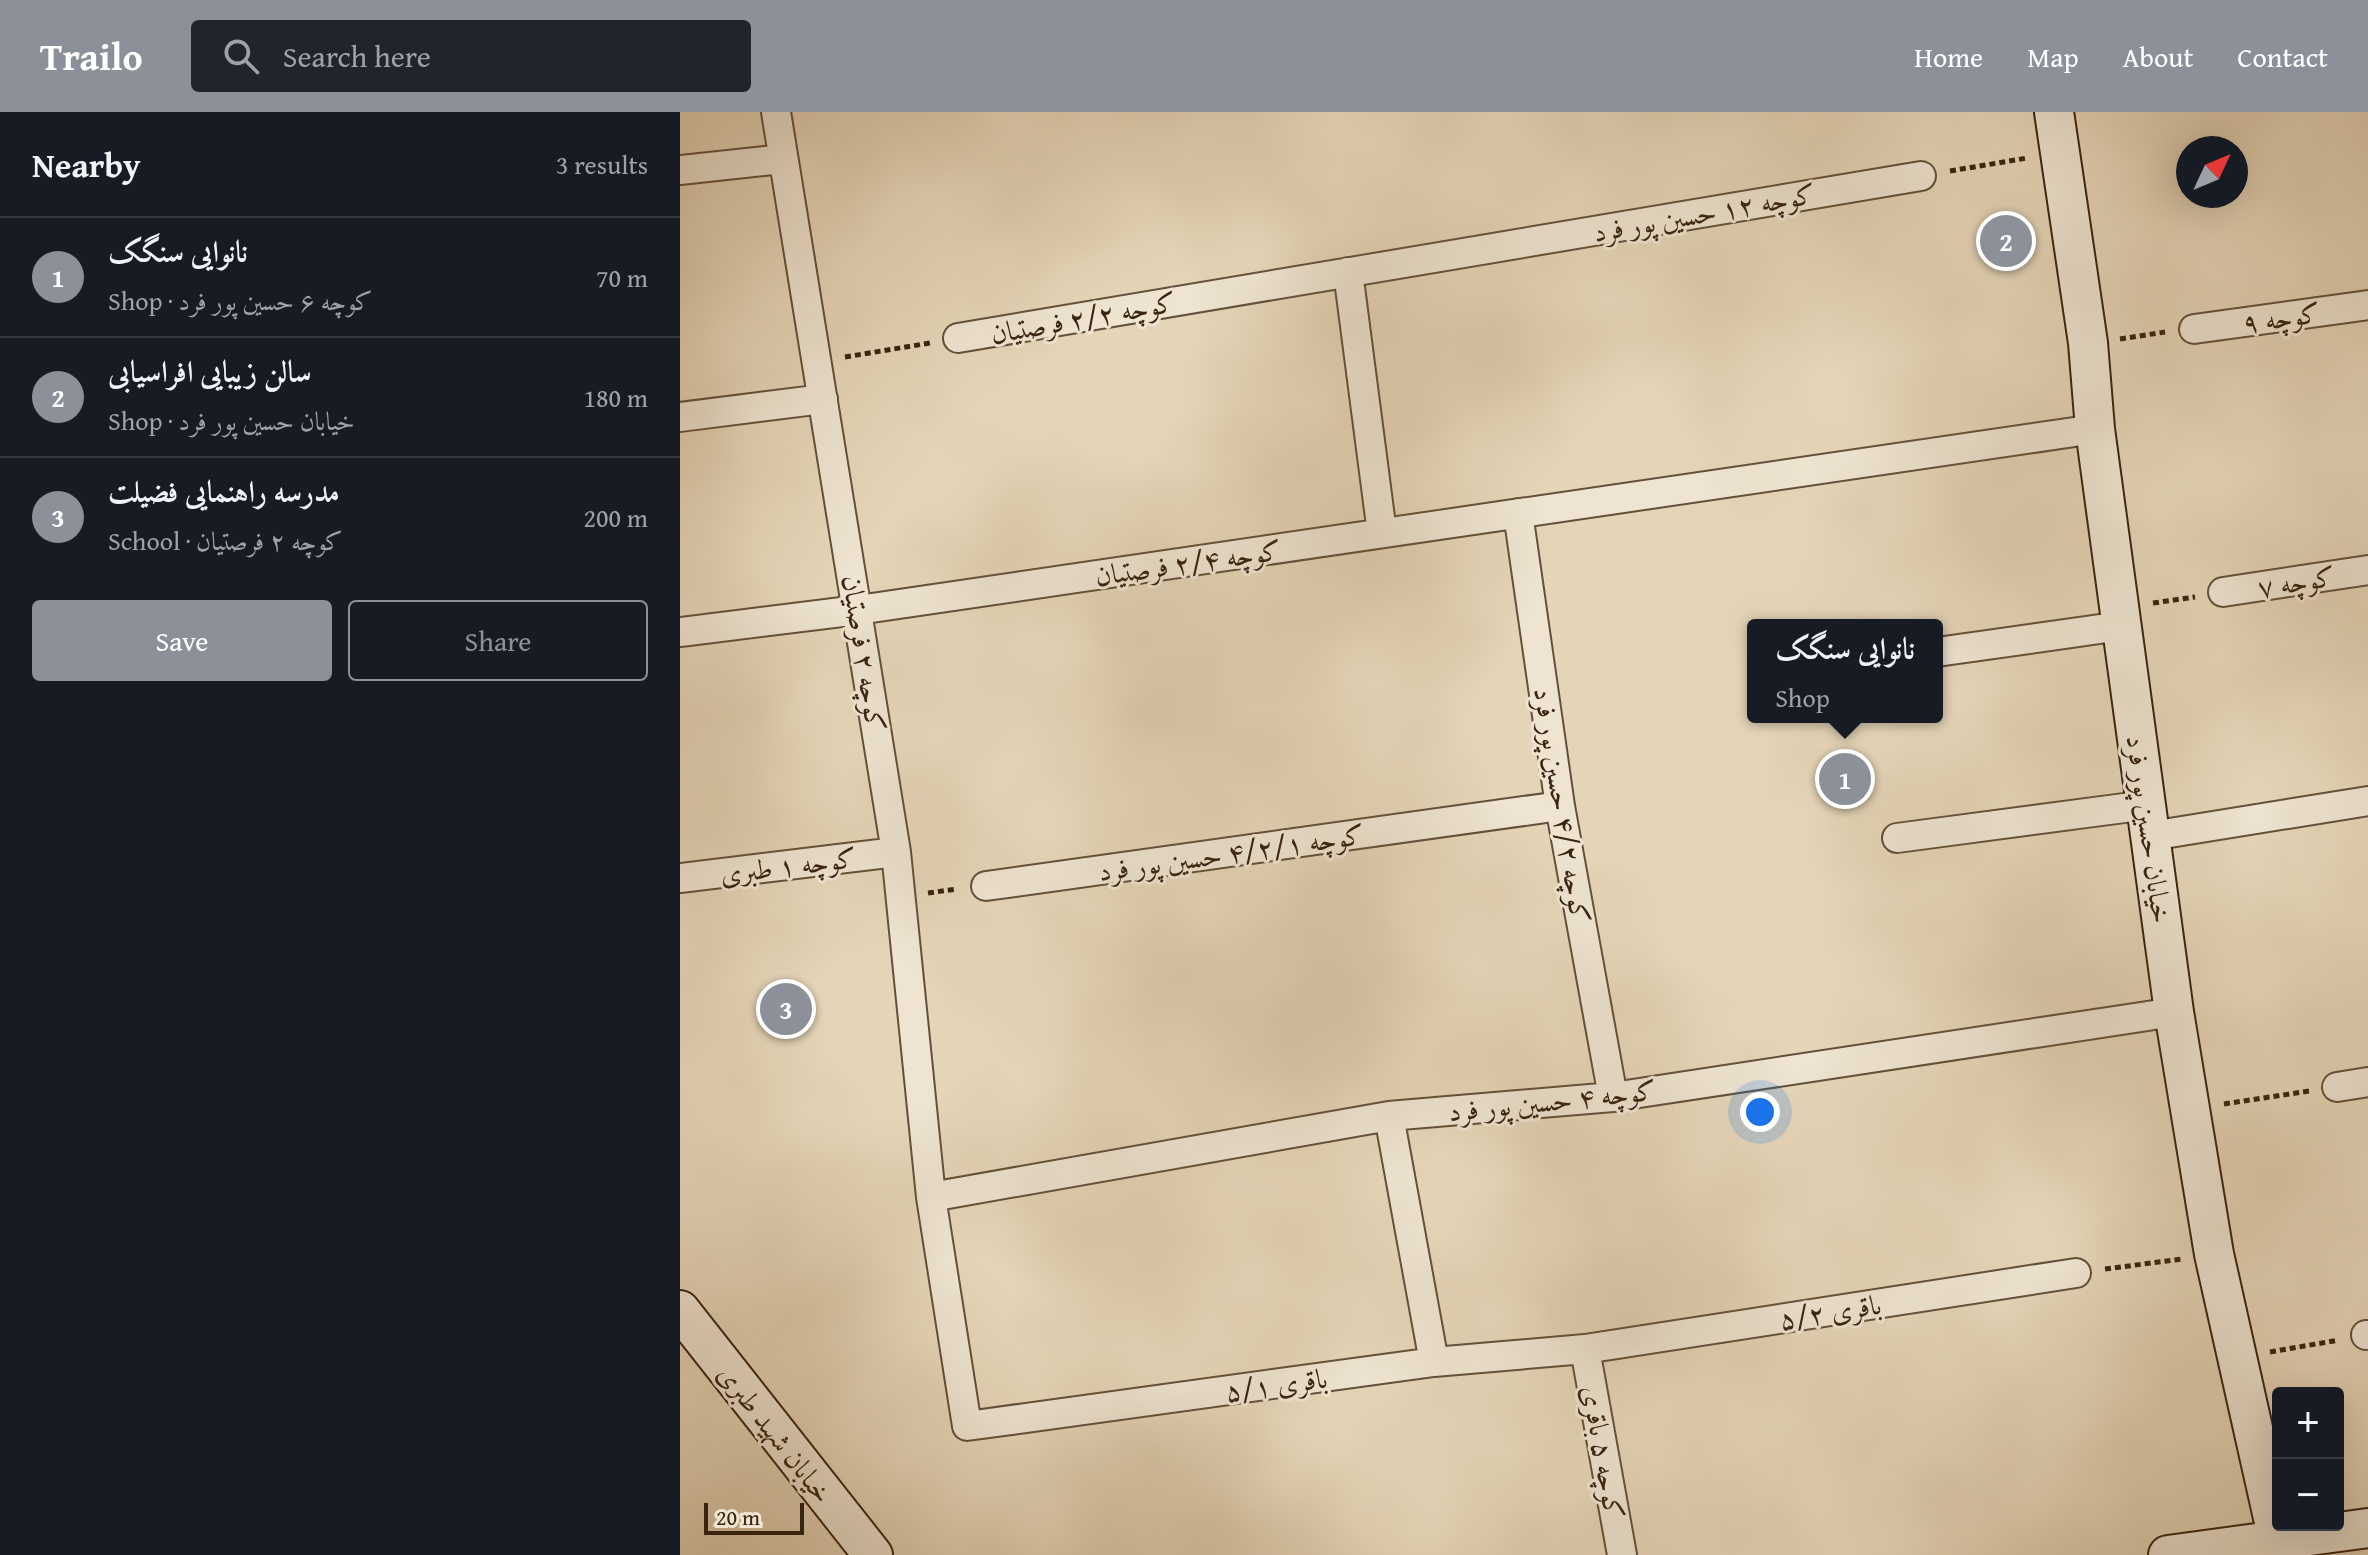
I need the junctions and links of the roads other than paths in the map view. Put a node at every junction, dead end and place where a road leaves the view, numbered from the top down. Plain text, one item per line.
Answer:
1 (776, 112) edge
2 (2054, 112) edge
3 (783, 159) junction
4 (680, 170) edge
5 (1921, 176) road end
6 (1348, 272) junction
7 (2368, 305) edge
8 (2194, 329) road end
9 (958, 338) road end
10 (823, 399) junction
11 (680, 417) edge
12 (2095, 429) junction
13 (1518, 513) junction
14 (1382, 533) junction
15 (2368, 570) edge
16 (2223, 592) road end
17 (858, 610) junction
18 (2120, 617) junction
19 (680, 632) edge
20 (1943, 651) edge
21 (2368, 801) edge
22 (1560, 806) junction
23 (2149, 820) junction
24 (1897, 838) dead end
25 (896, 852) junction
26 (680, 878) edge
27 (986, 886) road end
28 (2174, 1012) junction
29 (2368, 1082) edge
30 (2337, 1087) road end
31 (1613, 1097) junction
32 (1389, 1116) junction
33 (931, 1197) junction
34 (2076, 1273) road end
35 (680, 1310) edge
36 (1585, 1349) junction
37 (1434, 1362) junction
38 (967, 1426) joint
39 (2368, 1528) edge
40 (2278, 1540) junction
41 (2322, 1545) edge
42 (873, 1555) edge
43 (1622, 1555) edge
44 (2168, 1555) edge

1 - 3 street, کوچه ۲ فرصتیان
2 - 12 street, خیابان حسین پور فرد
3 - 4 street
3 - 10 street, کوچه ۲ فرصتیان
5 - 6 street, کوچه ۱۲ حسین پور فرد
6 - 9 street, کوچه ۲/۲ فرصتیان
6 - 14 street
7 - 8 street, کوچه ۹
10 - 11 street
10 - 17 street, کوچه ۲ فرصتیان
12 - 13 street, کوچه ۲/۴ فرصتیان
12 - 18 street, خیابان حسین پور فرد
13 - 14 street, کوچه ۲/۴ فرصتیان
13 - 22 street, کوچه ۴/۲ حسین پور فرد
14 - 17 street, کوچه ۲/۴ فرصتیان
15 - 16 street, کوچه ۷
17 - 19 street, کوچه ۲/۴ فرصتیان
17 - 25 street, کوچه ۲ فرصتیان
18 - 20 street
18 - 23 street, خیابان حسین پور فرد
21 - 23 street
22 - 27 street, کوچه ۴/۲/۱ حسین پور فرد
22 - 31 street, کوچه ۴/۲ حسین پور فرد
23 - 24 street
23 - 28 street, خیابان حسین پور فرد
25 - 26 street, کوچه ۱ طبری
25 - 33 street, کوچه ۲ فرصتیان
28 - 31 street, کوچه ۴ حسین پور فرد
28 - 40 street, خیابان حسین پور فرد
29 - 30 street
31 - 32 street, کوچه ۴ حسین پور فرد
32 - 33 street, کوچه ۴ حسین پور فرد
32 - 37 street
33 - 38 street, کوچه ۲ فرصتیان
34 - 36 street, باقری ۵/۲
35 - 42 street, خیابان شهید طبری
36 - 37 street, باقری ۵/۱
36 - 43 street, کوچه ۵ باقری
37 - 38 street, باقری ۵/۱
39 - 41 street
40 - 41 street
40 - 44 street

